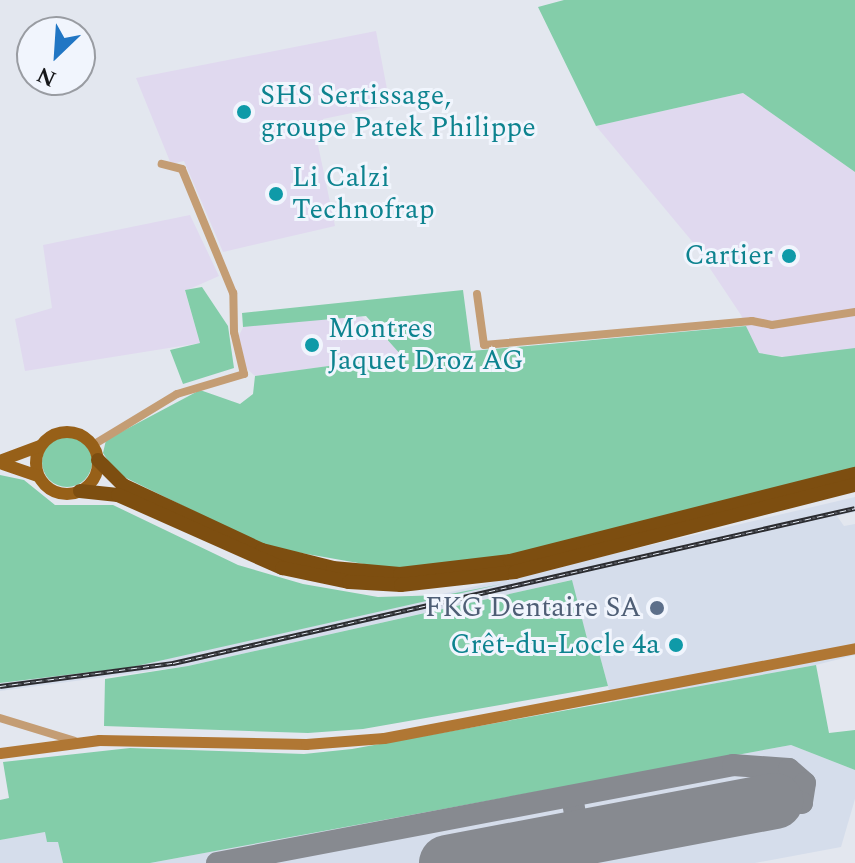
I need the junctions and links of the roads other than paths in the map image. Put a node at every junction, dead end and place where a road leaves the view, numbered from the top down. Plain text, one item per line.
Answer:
1 (162, 164) dead end
2 (477, 294) dead end
3 (855, 312) edge
4 (93, 445) junction
5 (40, 446) junction
6 (98, 460) junction
7 (0, 462) edge
8 (855, 474) edge
9 (38, 476) junction
10 (855, 485) edge
11 (80, 491) junction
12 (855, 648) edge
13 (0, 718) edge
14 (75, 741) junction
15 (0, 753) edge

1 - 4 street
2 - 3 street
4 - 5 main road
4 - 6 main road
5 - 7 main road
5 - 9 main road
6 - 8 highway
6 - 11 main road
7 - 9 main road
9 - 11 main road
10 - 11 highway
12 - 14 main road
13 - 14 street
14 - 15 main road

